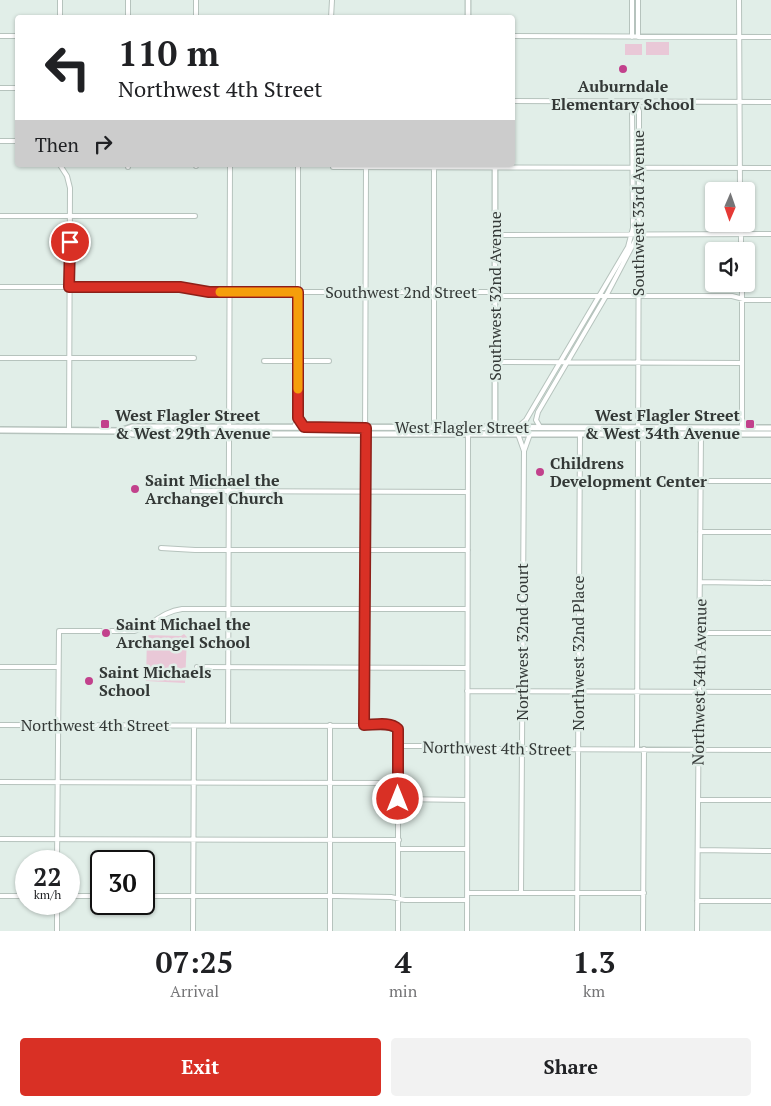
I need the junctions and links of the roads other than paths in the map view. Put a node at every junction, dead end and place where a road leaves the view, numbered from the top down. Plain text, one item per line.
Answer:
1 (60, 0) edge
2 (128, 0) edge
3 (196, 0) edge
4 (332, 0) edge
5 (468, 0) edge
6 (632, 0) edge
7 (638, 0) edge
8 (739, 0) edge
9 (60, 15) edge
10 (128, 15) edge
11 (196, 15) edge
12 (332, 15) edge
13 (468, 15) edge
14 (0, 36) edge
15 (15, 36) edge
16 (515, 36) edge
17 (739, 36) junction
18 (632, 37) junction
19 (638, 37) junction
20 (771, 37) edge
21 (0, 88) edge
22 (15, 88) edge
23 (515, 102) edge
24 (635, 102) junction
25 (771, 102) edge
26 (739, 103) junction
27 (0, 141) edge
28 (15, 141) edge
29 (515, 166) edge
30 (61, 167) edge
31 (230, 167) edge
32 (298, 167) dead end
33 (333, 167) dead end
34 (366, 167) junction
35 (434, 167) joint
36 (495, 167) edge
37 (633, 167) junction
38 (639, 167) junction
39 (740, 167) junction
40 (771, 168) edge
41 (740, 182) edge
42 (0, 216) edge
43 (69, 216) junction
44 (195, 216) dead end
45 (771, 234) edge
46 (495, 235) junction
47 (632, 235) junction
48 (638, 235) junction
49 (741, 235) junction
50 (741, 242) edge
51 (630, 259) junction
52 (638, 263) junction
53 (0, 287) edge
54 (69, 287) junction
55 (230, 292) junction
56 (298, 292) junction
57 (366, 292) junction
58 (434, 292) junction
59 (742, 292) edge
60 (495, 294) junction
61 (600, 296) junction
62 (606, 296) junction
63 (638, 296) junction
64 (742, 299) junction
65 (771, 300) edge
66 (70, 357) junction
67 (0, 358) edge
68 (194, 358) dead end
69 (298, 361) junction
70 (329, 361) dead end
71 (264, 362) dead end
72 (495, 362) junction
73 (560, 363) junction
74 (567, 363) junction
75 (638, 363) junction
76 (742, 363) junction
77 (298, 418) junction
78 (230, 427) junction
79 (294, 427) junction
80 (304, 427) junction
81 (434, 427) junction
82 (518, 427) junction
83 (540, 427) junction
84 (638, 427) junction
85 (175, 428) junction
86 (366, 428) junction
87 (463, 428) junction
88 (495, 428) junction
89 (742, 428) junction
90 (771, 428) edge
91 (0, 430) edge
92 (69, 430) junction
93 (123, 430) junction
94 (163, 434) junction
95 (230, 434) junction
96 (366, 434) junction
97 (468, 434) junction
98 (503, 434) junction
99 (518, 434) junction
100 (530, 434) junction
101 (580, 434) junction
102 (639, 434) junction
103 (701, 434) junction
104 (771, 434) edge
105 (524, 451) junction
106 (700, 481) junction
107 (771, 481) edge
108 (193, 491) dead end
109 (229, 491) junction
110 (366, 491) junction
111 (468, 492) junction
112 (700, 532) junction
113 (771, 532) edge
114 (162, 548) dead end
115 (229, 550) junction
116 (366, 550) junction
117 (468, 550) junction
118 (700, 582) junction
119 (771, 583) edge
120 (229, 609) junction
121 (365, 609) junction
122 (467, 609) junction
123 (700, 633) junction
124 (771, 634) edge
125 (0, 667) edge
126 (58, 667) junction
127 (197, 667) dead end
128 (228, 667) junction
129 (365, 667) junction
130 (467, 668) junction
131 (467, 691) junction
132 (522, 691) junction
133 (578, 691) junction
134 (637, 691) junction
135 (699, 691) junction
136 (771, 692) edge
137 (0, 725) edge
138 (57, 725) junction
139 (330, 725) junction
140 (364, 725) junction
141 (194, 726) junction
142 (228, 726) junction
143 (398, 746) junction
144 (466, 748) junction
145 (522, 749) junction
146 (578, 749) junction
147 (637, 749) junction
148 (644, 749) junction
149 (698, 750) junction
150 (771, 750) edge
151 (0, 782) edge
152 (57, 782) junction
153 (194, 782) junction
154 (330, 782) junction
155 (398, 782) junction
156 (398, 799) junction
157 (467, 800) junction
158 (698, 800) junction
159 (771, 800) edge
160 (0, 839) edge
161 (330, 839) junction
162 (57, 840) junction
163 (194, 840) junction
164 (398, 840) junction
165 (398, 849) junction
166 (467, 849) junction
167 (57, 850) edge
168 (698, 850) junction
169 (771, 851) edge
170 (467, 893) junction
171 (521, 893) junction
172 (577, 893) junction
173 (644, 893) junction
174 (0, 896) edge
175 (15, 896) edge
176 (155, 896) edge
177 (194, 896) junction
178 (330, 896) junction
179 (398, 899) junction
180 (467, 900) junction
181 (697, 901) junction
182 (771, 901) edge
183 (57, 915) edge
184 (57, 931) edge
185 (193, 931) edge
186 (330, 931) edge
187 (398, 931) edge
188 (466, 931) edge
189 (577, 931) edge
190 (643, 931) edge
191 (697, 931) edge

1 - 9 street
2 - 10 street
3 - 11 street
4 - 12 street
5 - 13 street
6 - 18 street
7 - 19 street
8 - 17 street
14 - 15 street
16 - 18 street
17 - 19 street
17 - 20 street
17 - 26 street
18 - 19 street
21 - 22 street
23 - 24 street
24 - 26 street
24 - 37 street, Southwest 33rd Avenue
24 - 38 street, Southwest 33rd Avenue
25 - 26 street
26 - 39 street
27 - 28 street
29 - 37 street
30 - 43 street
31 - 55 street
32 - 56 street
33 - 34 street
34 - 35 street
34 - 57 street
35 - 58 street
36 - 46 street, Southwest 32nd Avenue
37 - 38 street
37 - 47 street, Southwest 33rd Avenue
38 - 39 street
38 - 48 street, Southwest 33rd Avenue
39 - 40 street
39 - 41 street
42 - 43 street
43 - 44 street
43 - 54 street
45 - 49 street
46 - 47 street
46 - 60 street, Southwest 32nd Avenue
47 - 48 street
47 - 61 street
48 - 49 street
48 - 51 street
48 - 52 street, Southwest 33rd Avenue
49 - 50 street
51 - 52 street
51 - 62 street
52 - 63 street, Southwest 33rd Avenue
53 - 54 street, Southwest 2nd Street
54 - 55 street, Southwest 2nd Street
54 - 66 street
55 - 56 street, Southwest 2nd Street
55 - 78 street
56 - 57 street, Southwest 2nd Street
56 - 69 street
57 - 58 street, Southwest 2nd Street
57 - 86 street
58 - 60 street, Southwest 2nd Street
58 - 81 street
59 - 64 street
60 - 61 street, Southwest 2nd Street
60 - 72 street, Southwest 32nd Avenue
61 - 62 street, Southwest 2nd Street
61 - 73 street
62 - 63 street, Southwest 2nd Street
62 - 74 street
63 - 64 street, Southwest 2nd Street
63 - 75 street, Southwest 33rd Avenue
64 - 65 street, Southwest 2nd Street
64 - 76 street
66 - 67 street
66 - 68 street
66 - 92 street
69 - 70 street
69 - 71 street
69 - 77 street
72 - 73 street
72 - 88 street, Southwest 32nd Avenue
73 - 74 street
73 - 82 street
74 - 75 street
74 - 83 street
75 - 76 street
75 - 84 street, Southwest 33rd Avenue
76 - 89 street
77 - 79 street
77 - 80 street
78 - 79 main road, West Flagler Street
78 - 85 main road, West Flagler Street
78 - 95 street
79 - 80 main road, West Flagler Street
80 - 86 main road, West Flagler Street
81 - 86 main road, West Flagler Street
81 - 87 main road, West Flagler Street
82 - 83 main road, West Flagler Street
82 - 88 main road, West Flagler Street
83 - 84 main road, West Flagler Street
84 - 89 main road, West Flagler Street
84 - 102 street, Southwest 33rd Avenue
85 - 93 main road, West Flagler Street
85 - 94 main road
86 - 96 street
87 - 88 main road, West Flagler Street
87 - 97 main road
88 - 98 main road
89 - 90 main road, West Flagler Street
91 - 92 main road, West Flagler Street
92 - 93 main road, West Flagler Street
93 - 94 main road, West Flagler Street
94 - 95 main road, West Flagler Street
95 - 96 main road, West Flagler Street
95 - 109 street
96 - 97 main road, West Flagler Street
96 - 110 street
97 - 98 main road, West Flagler Street
97 - 111 street
98 - 99 main road, West Flagler Street
99 - 100 main road, West Flagler Street
99 - 105 street, Northwest 32nd Court
100 - 101 main road, West Flagler Street
100 - 105 street, Northwest 32nd Court
101 - 102 main road, West Flagler Street
101 - 133 street, Northwest 32nd Place
102 - 103 main road, West Flagler Street
102 - 134 street, Southwest 33rd Avenue
103 - 104 main road, West Flagler Street
103 - 106 street, Northwest 34th Avenue
105 - 132 street, Northwest 32nd Court
106 - 107 street
106 - 112 street, Northwest 34th Avenue
108 - 109 street
109 - 110 street
109 - 115 street
110 - 111 street
110 - 116 street
111 - 117 street
112 - 113 street
112 - 118 street, Northwest 34th Avenue
114 - 115 street
115 - 116 street
115 - 120 street
116 - 117 street
116 - 121 street
117 - 122 street
118 - 119 street
118 - 123 street, Northwest 34th Avenue
120 - 121 street
120 - 126 street
120 - 128 street
121 - 122 street
121 - 129 street
122 - 130 street
123 - 124 street
123 - 135 street, Northwest 34th Avenue
125 - 126 street
126 - 138 street
127 - 128 street
128 - 129 street
128 - 142 street
129 - 130 street
129 - 140 street
130 - 131 street
131 - 132 street
131 - 144 street
132 - 133 street
132 - 145 street, Northwest 32nd Court
133 - 134 street
133 - 146 street, Northwest 32nd Place
134 - 135 street
134 - 147 street, Southwest 33rd Avenue
135 - 136 street
135 - 149 street, Northwest 34th Avenue
137 - 138 street, Northwest 4th Street
138 - 141 street, Northwest 4th Street
138 - 152 street
139 - 140 street, Northwest 4th Street
139 - 142 street, Northwest 4th Street
139 - 154 street
140 - 143 street, Northwest 4th Street
141 - 142 street, Northwest 4th Street
141 - 153 street
143 - 144 street, Northwest 4th Street
143 - 155 street
144 - 145 street, Northwest 4th Street
144 - 157 street
145 - 146 street, Northwest 4th Street
145 - 171 street, Northwest 32nd Court
146 - 147 street, Northwest 4th Street
146 - 172 street, Northwest 32nd Place
147 - 148 street, Northwest 4th Street
148 - 149 street, Northwest 4th Street
148 - 173 street
149 - 150 street, Northwest 4th Street
149 - 158 street, Northwest 34th Avenue
151 - 152 street
152 - 153 street
152 - 162 street
153 - 154 street
153 - 163 street
154 - 155 street
154 - 161 street
155 - 156 street
156 - 157 street
156 - 164 street
157 - 166 street
158 - 159 street
158 - 168 street, Northwest 34th Avenue
160 - 162 street
161 - 163 street
161 - 164 street
161 - 178 street
162 - 163 street
162 - 167 street
163 - 177 street
164 - 165 street
165 - 166 street
165 - 179 street
166 - 170 street
168 - 169 street
168 - 181 street, Northwest 34th Avenue
170 - 171 street
170 - 180 street
171 - 172 street
172 - 173 street
172 - 189 street, Northwest 32nd Place
173 - 190 street
174 - 175 street
176 - 177 street
177 - 178 street
177 - 185 street
178 - 179 street
178 - 186 street
179 - 180 street
179 - 187 street
180 - 188 street
181 - 182 street
181 - 191 street, Northwest 34th Avenue
183 - 184 street

